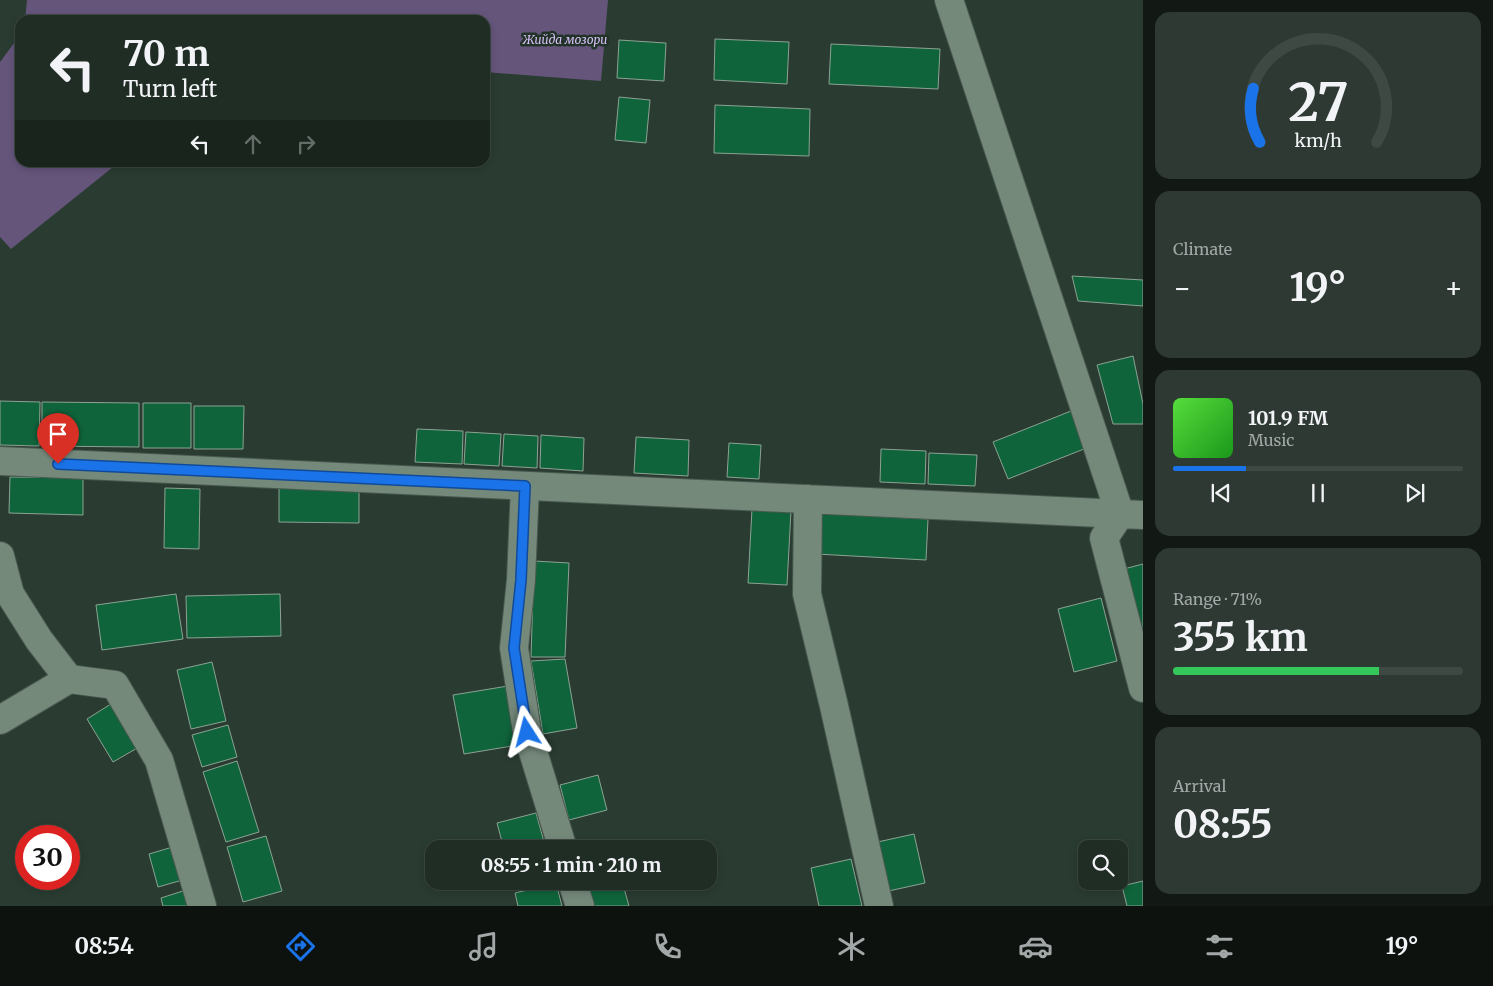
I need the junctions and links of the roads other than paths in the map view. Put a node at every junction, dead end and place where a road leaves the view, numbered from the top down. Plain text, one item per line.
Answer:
1 (948, 0) edge
2 (0, 462) edge
3 (525, 486) junction
4 (808, 499) junction
5 (1132, 514) edge
6 (0, 556) edge
7 (69, 679) junction
8 (1143, 688) edge
9 (0, 720) edge
10 (560, 840) edge
11 (575, 890) edge
12 (202, 906) edge
13 (580, 906) edge
14 (879, 906) edge

1 - 5 street
2 - 3 street
3 - 4 street
3 - 10 street
4 - 5 street
4 - 14 street
5 - 8 street
6 - 7 street
7 - 9 street
7 - 12 street
11 - 13 street

